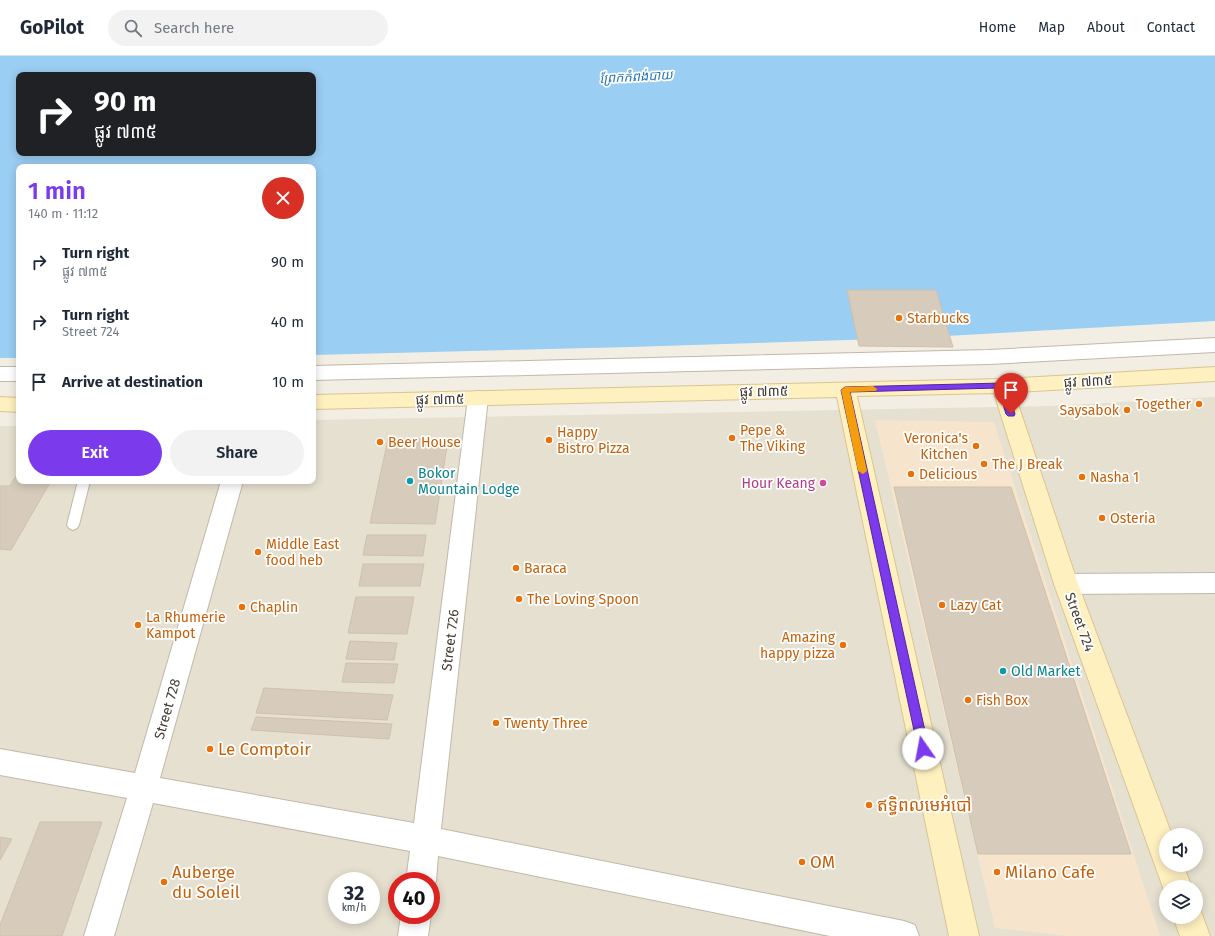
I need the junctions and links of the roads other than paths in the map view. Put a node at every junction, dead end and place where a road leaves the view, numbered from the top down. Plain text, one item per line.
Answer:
1 (1215, 345) edge
2 (316, 372) edge
3 (0, 374) edge
4 (16, 374) edge
5 (1215, 374) edge
6 (1002, 386) junction
7 (845, 390) junction
8 (478, 398) junction
9 (316, 402) edge
10 (0, 404) edge
11 (16, 405) edge
12 (83, 484) edge
13 (231, 484) edge
14 (73, 525) dead end
15 (1215, 583) edge
16 (1066, 584) junction
17 (0, 762) edge
18 (144, 788) junction
19 (1159, 837) edge
20 (427, 840) junction
21 (422, 872) edge
22 (415, 924) edge
23 (1191, 924) edge
24 (99, 936) edge
25 (413, 936) edge
26 (904, 936) edge
27 (964, 936) edge
28 (1195, 936) edge

1 - 2 street
3 - 4 street
5 - 6 street, ផ្លូវ ៧៣៥
6 - 7 street, ផ្លូវ ៧៣៥
6 - 16 street, Street 724
7 - 8 street, ផ្លូវ ៧៣៥
7 - 27 street
8 - 9 street, ផ្លូវ ៧៣៥
8 - 20 street, Street 726
10 - 11 street
12 - 14 lane
13 - 18 street, Street 728
15 - 16 street
16 - 19 street, Street 724
17 - 18 street
18 - 20 street
18 - 24 street, Street 728
20 - 21 street, Street 726
20 - 26 street
22 - 25 street
23 - 28 street

